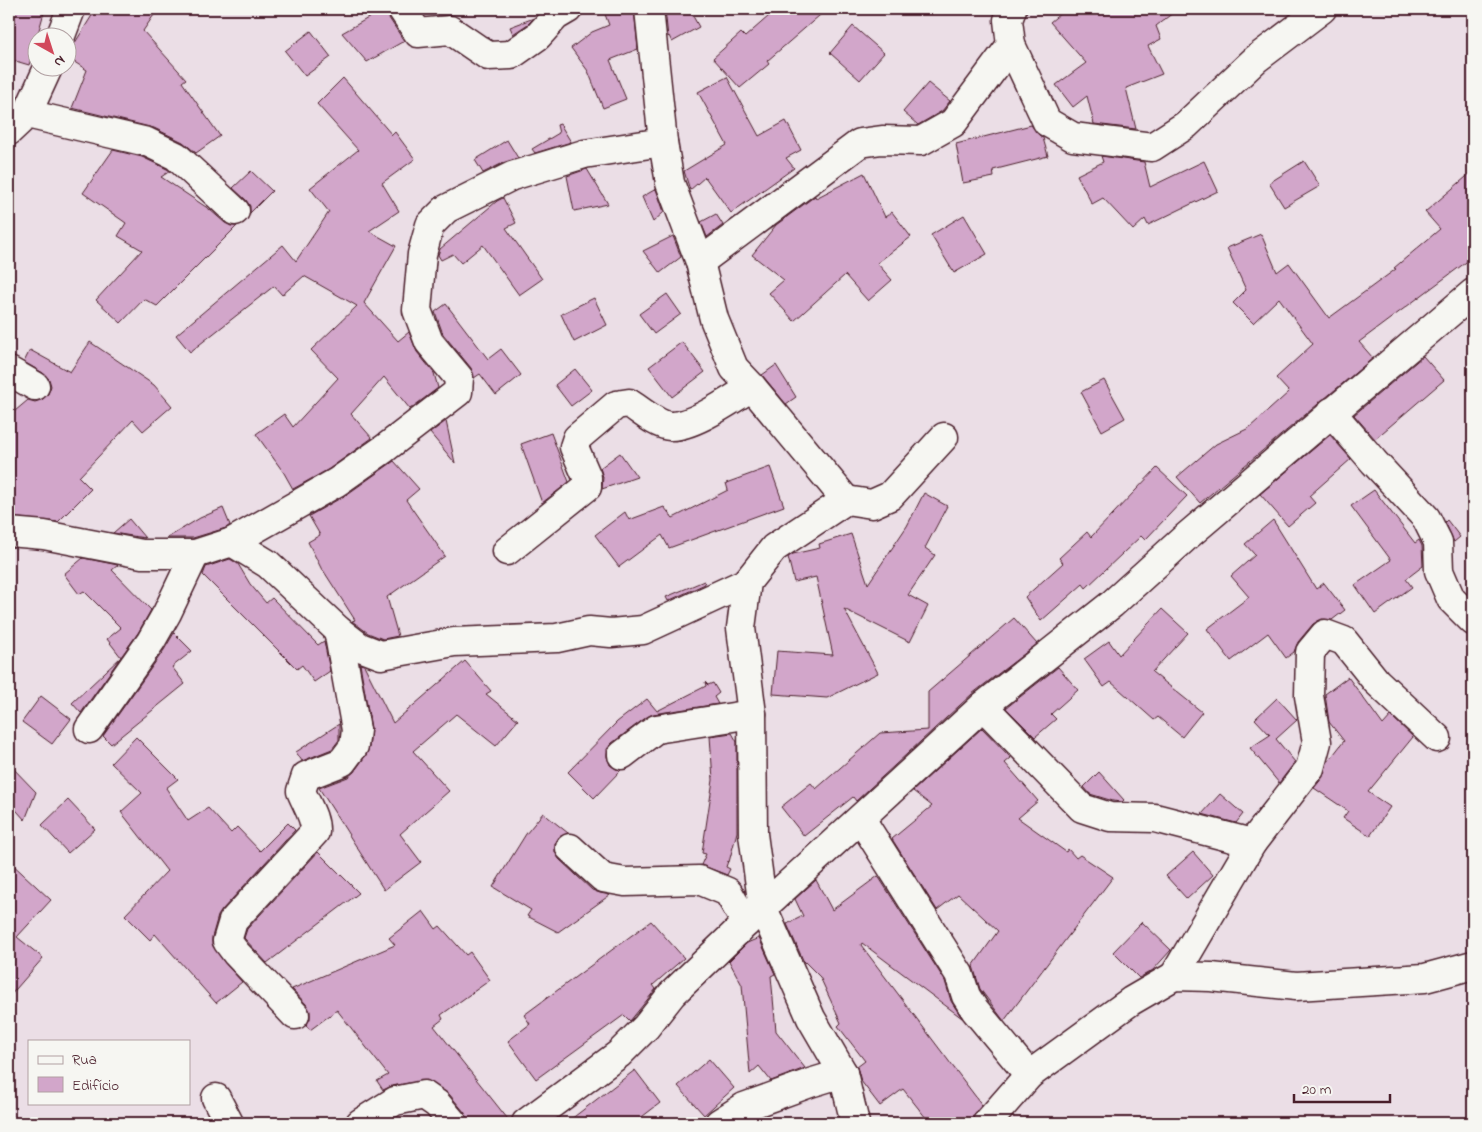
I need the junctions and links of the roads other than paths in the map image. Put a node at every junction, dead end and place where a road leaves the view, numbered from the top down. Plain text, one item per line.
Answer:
1 (71, 9) edge
2 (402, 9) edge
3 (568, 9) edge
4 (649, 9) edge
5 (1012, 9) edge
6 (1322, 9) edge
7 (64, 28) edge
8 (1011, 45) junction
9 (42, 78) edge
10 (18, 122) edge
11 (663, 142) junction
12 (235, 211) dead end
13 (700, 262) junction
14 (1473, 293) edge
15 (9, 371) edge
16 (35, 386) dead end
17 (752, 387) junction
18 (1331, 412) junction
19 (944, 437) dead end
20 (846, 500) junction
21 (9, 532) edge
22 (232, 542) junction
23 (507, 551) dead end
24 (195, 554) junction
25 (747, 582) junction
26 (1473, 620) edge
27 (338, 630) junction
28 (983, 706) junction
29 (752, 714) junction
30 (89, 729) dead end
31 (1437, 738) dead end
32 (622, 756) dead end
33 (861, 819) junction
34 (1252, 843) junction
35 (570, 848) dead end
36 (755, 916) junction
37 (1473, 965) edge
38 (1174, 976) junction
39 (295, 1015) dead end
40 (843, 1073) junction
41 (1029, 1075) junction
42 (216, 1098) dead end
43 (229, 1123) edge
44 (360, 1123) edge
45 (453, 1123) edge
46 (526, 1123) edge
47 (719, 1123) edge
48 (855, 1123) edge
49 (987, 1123) edge

1 - 7 street
2 - 3 street
4 - 11 street
5 - 8 street
6 - 8 street
8 - 13 street
9 - 10 street
10 - 12 street
11 - 13 street
11 - 22 street
13 - 17 street
14 - 18 street
15 - 16 street
17 - 20 street
17 - 23 street
18 - 26 street
18 - 28 street
19 - 20 street
20 - 25 street
21 - 24 street
22 - 24 street
22 - 27 street
24 - 30 street
25 - 27 street
25 - 29 street
27 - 39 street
28 - 33 street
28 - 34 street
29 - 32 street
29 - 36 street
31 - 34 street
33 - 36 street
33 - 41 street
34 - 38 street
35 - 36 street
36 - 40 street
36 - 46 street
37 - 38 street
38 - 41 street
40 - 47 street
40 - 48 street
41 - 49 street
42 - 43 street
44 - 45 street

